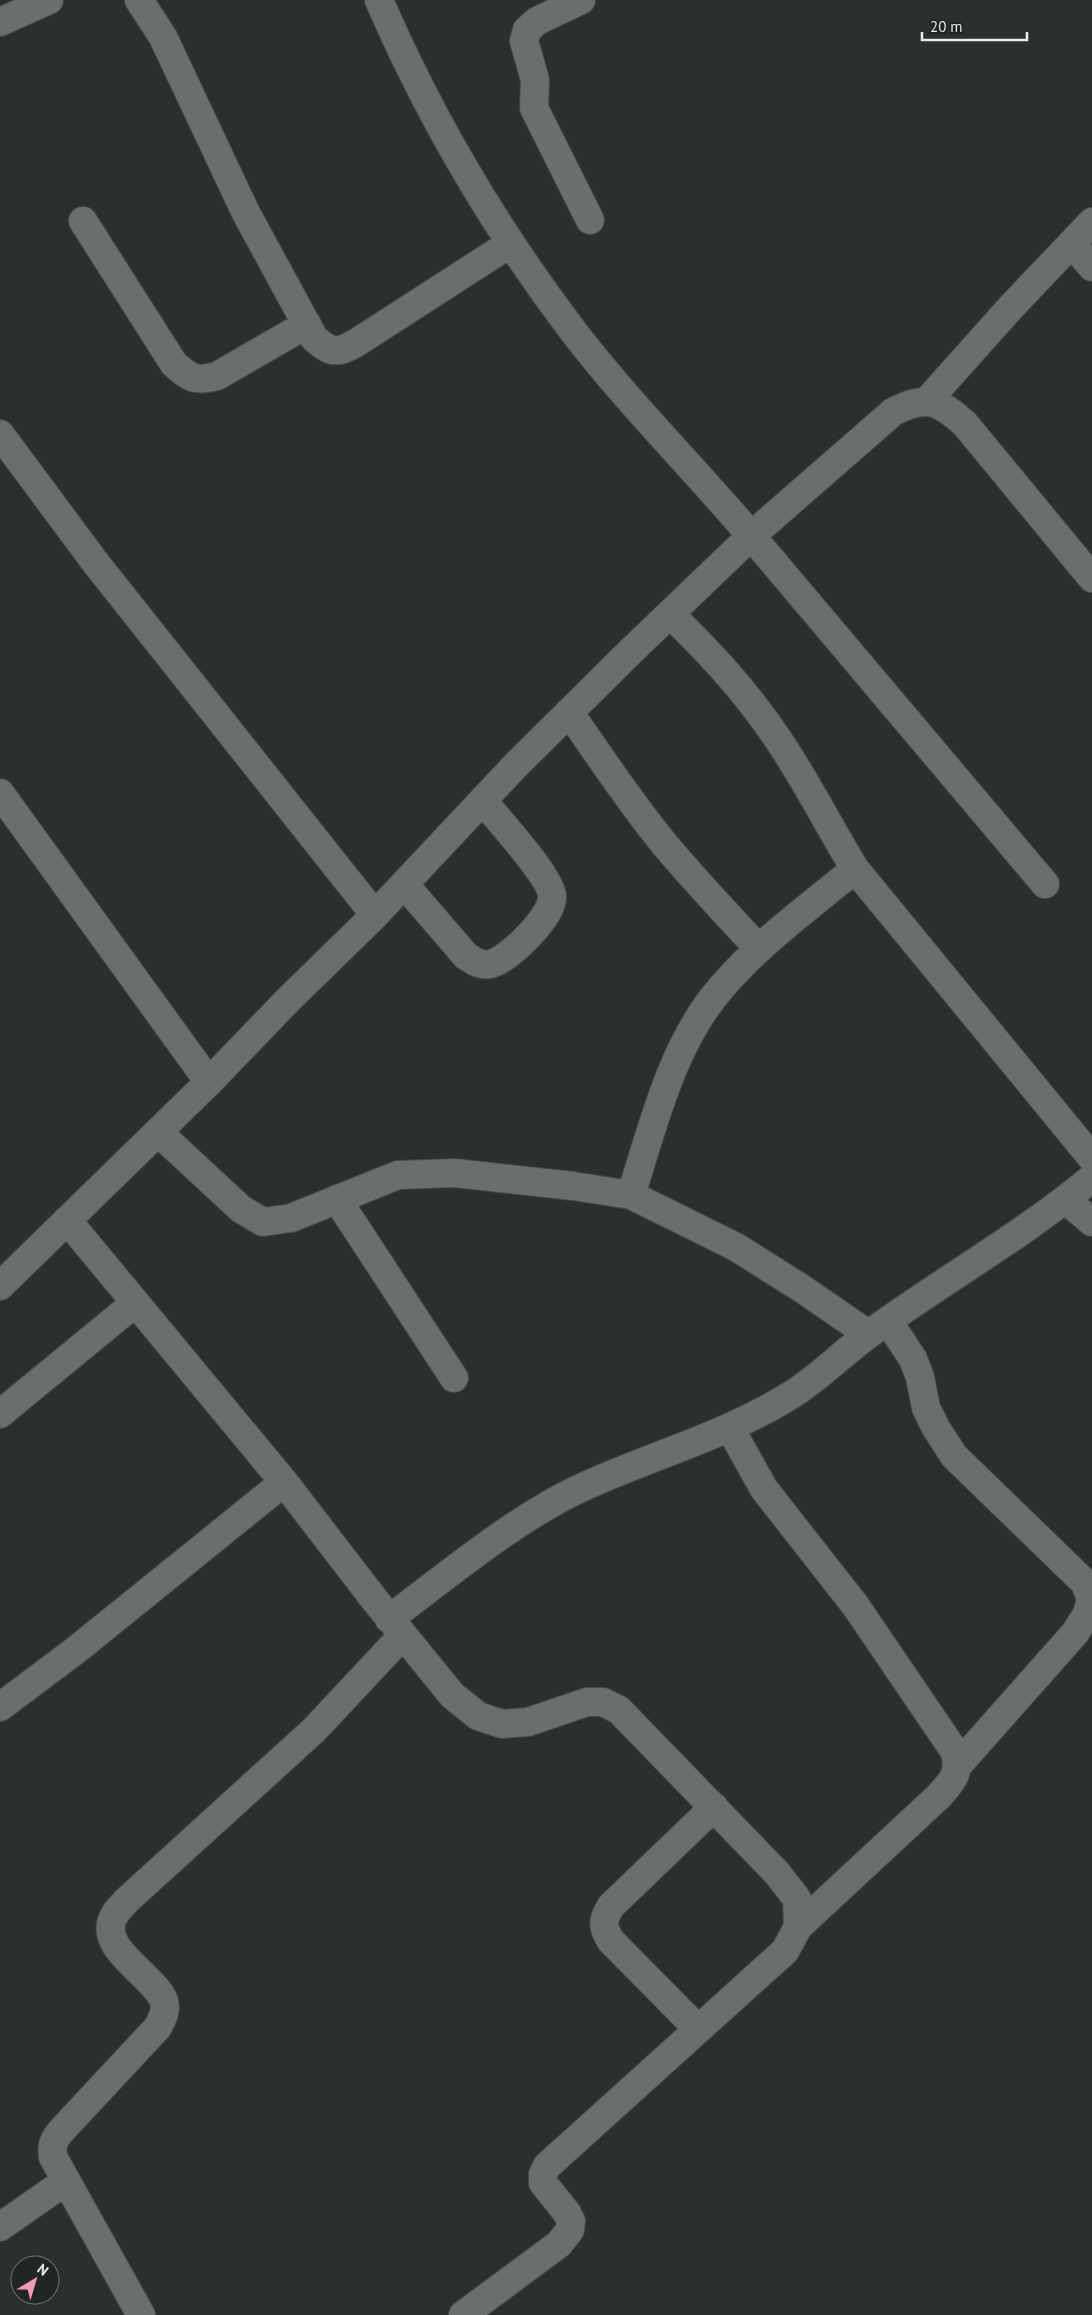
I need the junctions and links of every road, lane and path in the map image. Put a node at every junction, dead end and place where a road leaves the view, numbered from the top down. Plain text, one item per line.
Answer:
1 (49, 0) edge
2 (139, 0) edge
3 (378, 0) edge
4 (581, 0) edge
5 (0, 22) edge
6 (590, 220) dead end
7 (82, 221) dead end
8 (1092, 222) edge
9 (511, 243) junction
10 (1072, 244) junction
11 (1092, 267) edge
12 (307, 324) junction
13 (928, 400) junction
14 (0, 434) edge
15 (751, 536) junction
16 (1092, 578) edge
17 (670, 614) junction
18 (569, 712) junction
19 (0, 793) edge
20 (483, 801) junction
21 (854, 869) junction
22 (404, 884) junction
23 (1045, 884) dead end
24 (375, 915) junction
25 (760, 948) junction
26 (209, 1082) junction
27 (158, 1132) junction
28 (1092, 1158) edge
29 (1092, 1178) edge
30 (631, 1195) junction
31 (337, 1198) junction
32 (1066, 1200) junction
33 (67, 1220) junction
34 (1092, 1222) edge
35 (0, 1286) edge
36 (136, 1303) junction
37 (878, 1328) junction
38 (454, 1378) dead end
39 (0, 1414) edge
40 (730, 1428) junction
41 (284, 1482) junction
42 (396, 1627) junction
43 (0, 1707) edge
44 (958, 1765) junction
45 (714, 1807) junction
46 (798, 1928) junction
47 (698, 2029) junction
48 (66, 2181) junction
49 (0, 2227) edge
50 (141, 2315) edge
51 (463, 2315) edge

1 - 5 street
2 - 12 street
3 - 9 street
4 - 6 street
7 - 12 street
8 - 10 street
9 - 12 street
9 - 15 street
10 - 11 street
10 - 13 street
13 - 15 street
13 - 16 street
14 - 24 street
15 - 17 street
15 - 23 street
17 - 18 street
17 - 21 street
18 - 20 street
18 - 25 street
19 - 26 street
20 - 22 street
20 - 22 street
21 - 25 street
21 - 28 street
22 - 24 street
24 - 26 street
25 - 30 street
26 - 27 street
27 - 31 street
27 - 33 street
29 - 32 street
30 - 31 street
30 - 37 street
31 - 38 street
32 - 34 street
32 - 37 street
33 - 35 street
33 - 36 street
36 - 39 street
36 - 41 street
37 - 40 street
37 - 44 street
40 - 42 street
40 - 44 street
41 - 42 street
41 - 43 street
42 - 45 street
42 - 48 street
44 - 46 street
45 - 46 street
45 - 47 street
46 - 47 street
47 - 51 street
48 - 49 street
48 - 50 street

